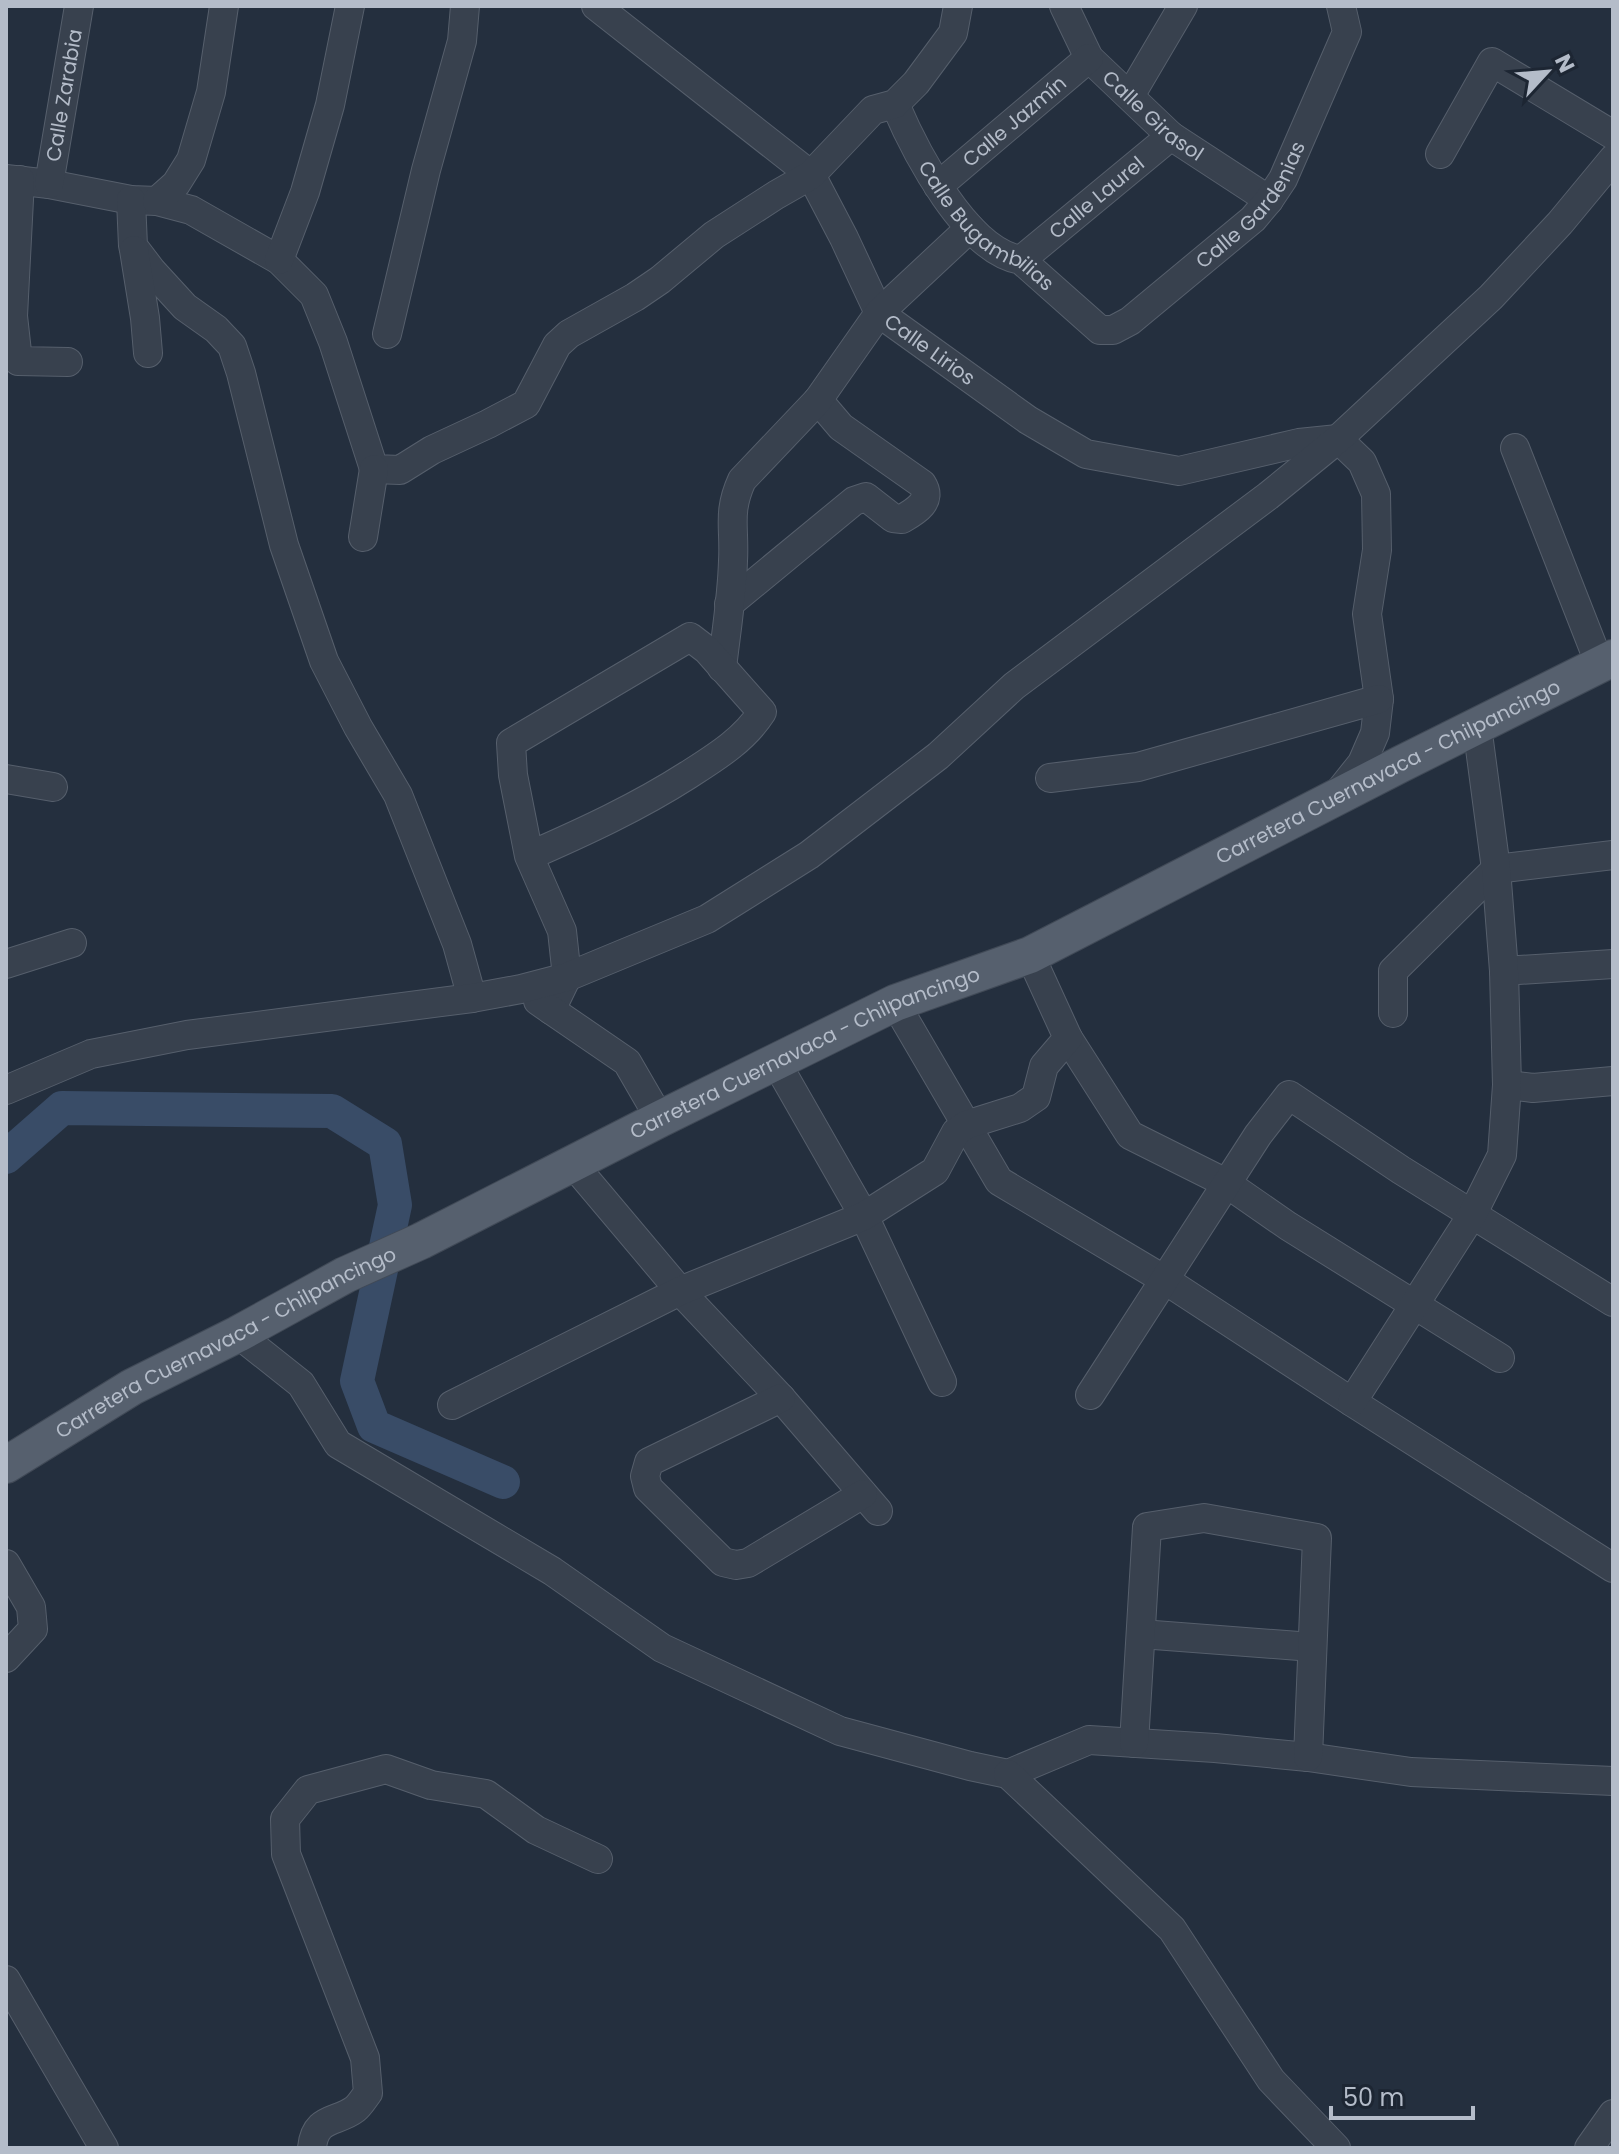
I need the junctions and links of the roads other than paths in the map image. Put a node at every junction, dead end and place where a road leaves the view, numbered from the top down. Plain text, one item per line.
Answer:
1 (79, 6) edge
2 (224, 6) edge
3 (350, 6) edge
4 (465, 6) edge
5 (596, 6) edge
6 (958, 6) edge
7 (1064, 6) edge
8 (1183, 6) edge
9 (1344, 19) edge
10 (1089, 58) junction
11 (1130, 96) junction
12 (895, 104) junction
13 (1613, 135) edge
14 (1171, 136) junction
15 (1440, 154) dead end
16 (1613, 159) edge
17 (811, 175) junction
18 (13, 180) edge
19 (49, 184) junction
20 (938, 186) junction
21 (144, 200) junction
22 (1269, 200) junction
23 (970, 228) junction
24 (133, 246) junction
25 (279, 260) junction
26 (1021, 260) junction
27 (879, 313) junction
28 (9, 316) edge
29 (1100, 330) joint
30 (387, 334) dead end
31 (148, 353) dead end
32 (68, 362) dead end
33 (818, 400) junction
34 (1338, 439) junction
35 (1515, 448) dead end
36 (374, 469) junction
37 (363, 537) dead end
38 (729, 604) junction
39 (1607, 661) edge
40 (722, 668) junction
41 (1379, 699) junction
42 (1466, 732) junction
43 (1050, 778) dead end
44 (6, 779) edge
45 (53, 787) dead end
46 (1333, 800) junction
47 (1613, 855) edge
48 (529, 856) junction
49 (1496, 869) junction
50 (72, 943) dead end
51 (1030, 955) junction
52 (6, 964) edge
53 (1613, 964) edge
54 (1504, 971) junction
55 (567, 977) junction
56 (521, 989) junction
57 (472, 998) junction
58 (895, 1003) junction
59 (551, 1010) junction
60 (1393, 1013) dead end
61 (1068, 1038) junction
62 (776, 1062) junction
63 (1613, 1081) edge
64 (1507, 1085) junction
65 (6, 1090) edge
66 (660, 1119) junction
67 (966, 1125) junction
68 (573, 1164) junction
69 (1226, 1183) junction
70 (1472, 1215) junction
71 (864, 1216) junction
72 (1165, 1280) junction
73 (680, 1291) junction
74 (1613, 1302) edge
75 (1414, 1306) junction
76 (238, 1334) junction
77 (1500, 1358) dead end
78 (942, 1382) dead end
79 (1090, 1395) dead end
80 (781, 1398) junction
81 (1352, 1402) junction
82 (452, 1405) dead end
83 (6, 1465) edge
84 (6, 1564) edge
85 (1613, 1568) edge
86 (1141, 1634) junction
87 (1312, 1647) junction
88 (6, 1658) edge
89 (1134, 1743) junction
90 (1308, 1757) junction
91 (1008, 1774) junction
92 (1613, 1781) edge
93 (598, 1859) dead end
94 (6, 1980) edge
95 (1613, 2114) edge
96 (104, 2148) edge
97 (312, 2148) edge
98 (1336, 2148) edge
99 (1589, 2148) edge

1 - 19 street, Calle Zarabia
2 - 21 street
3 - 25 street
4 - 30 street
5 - 17 street
6 - 12 street
7 - 10 street, Calle Girasol
8 - 11 street
9 - 22 street, Calle Gardenias
10 - 11 street, Calle Girasol
10 - 20 street, Calle Jazmín
11 - 14 street, Calle Girasol
12 - 17 street
12 - 20 street, Calle Bugambilias
13 - 15 street
14 - 22 street, Calle Girasol
14 - 26 street, Calle Laurel
16 - 34 street
17 - 27 street, Calle Lirios
17 - 36 street
18 - 19 street
18 - 28 street
19 - 21 street
20 - 23 street, Calle Bugambilias
21 - 24 street
21 - 25 street
22 - 29 street, Calle Gardenias
23 - 26 street, Calle Bugambilias
23 - 27 street
24 - 31 street
24 - 57 street
25 - 36 street
26 - 29 street, Calle Bugambilias
27 - 33 street
27 - 34 street, Calle Lirios
28 - 32 street
33 - 38 street
33 - 38 street
34 - 41 street
34 - 55 street
35 - 39 street
36 - 37 street
38 - 40 street
39 - 42 main road, Carretera Cuernavaca - Chilpancingo
40 - 48 street
40 - 48 street
41 - 43 street
41 - 46 street
42 - 46 main road, Carretera Cuernavaca - Chilpancingo
42 - 49 street
44 - 45 street
46 - 51 main road, Carretera Cuernavaca - Chilpancingo
47 - 49 street
48 - 55 street
49 - 54 street
49 - 60 street
50 - 52 street
51 - 58 main road, Carretera Cuernavaca - Chilpancingo
51 - 61 street
53 - 54 street
54 - 64 street
55 - 56 street
55 - 59 street
56 - 57 street
56 - 59 street
57 - 65 street
58 - 62 main road, Carretera Cuernavaca - Chilpancingo
58 - 67 street
59 - 66 street
61 - 67 street
61 - 69 street
62 - 66 main road, Carretera Cuernavaca - Chilpancingo
62 - 71 street
63 - 64 street
64 - 70 street
66 - 68 main road, Carretera Cuernavaca - Chilpancingo
67 - 71 street
67 - 72 street
68 - 73 street
68 - 76 main road, Carretera Cuernavaca - Chilpancingo
69 - 70 street
69 - 72 street
69 - 75 street
70 - 74 street
70 - 75 street
71 - 73 street
71 - 78 street
72 - 79 street
72 - 81 street
73 - 80 street
73 - 82 street
75 - 77 street
75 - 81 street
76 - 83 main road, Carretera Cuernavaca - Chilpancingo
76 - 91 street
80 - 80 street
81 - 85 street
84 - 88 street
86 - 87 street
86 - 87 street
86 - 89 street
87 - 90 street
89 - 90 street
89 - 91 street
90 - 92 street
91 - 98 street
93 - 97 street
94 - 96 street
95 - 99 street

